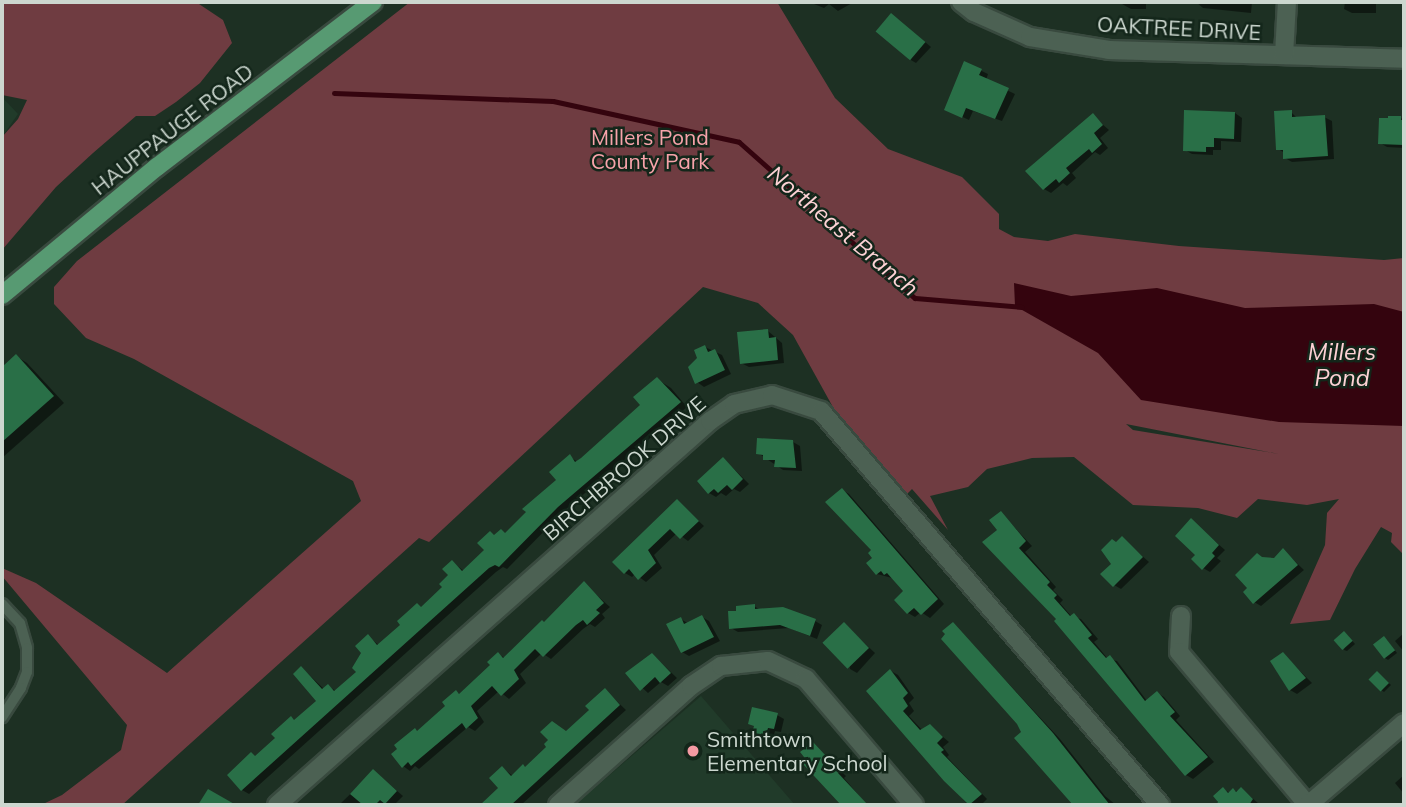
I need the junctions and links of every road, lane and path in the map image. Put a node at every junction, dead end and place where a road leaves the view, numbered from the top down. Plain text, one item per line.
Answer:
1 (373, 2) edge
2 (961, 2) edge
3 (1287, 2) edge
4 (1284, 55) junction
5 (1404, 59) edge
6 (2, 295) edge
7 (2, 604) edge
8 (1181, 616) dead end
9 (2, 716) edge
10 (1404, 723) edge
11 (277, 805) edge
12 (558, 805) edge
13 (914, 805) edge
14 (1160, 805) edge
15 (1308, 805) edge

1 - 6 main road, HAUPPAUGE ROAD
2 - 4 street, OAKTREE DRIVE
3 - 4 street
4 - 5 street, OAKTREE DRIVE
7 - 9 lane
8 - 15 street
10 - 15 street
11 - 14 street, BIRCHBROOK DRIVE
12 - 13 street

